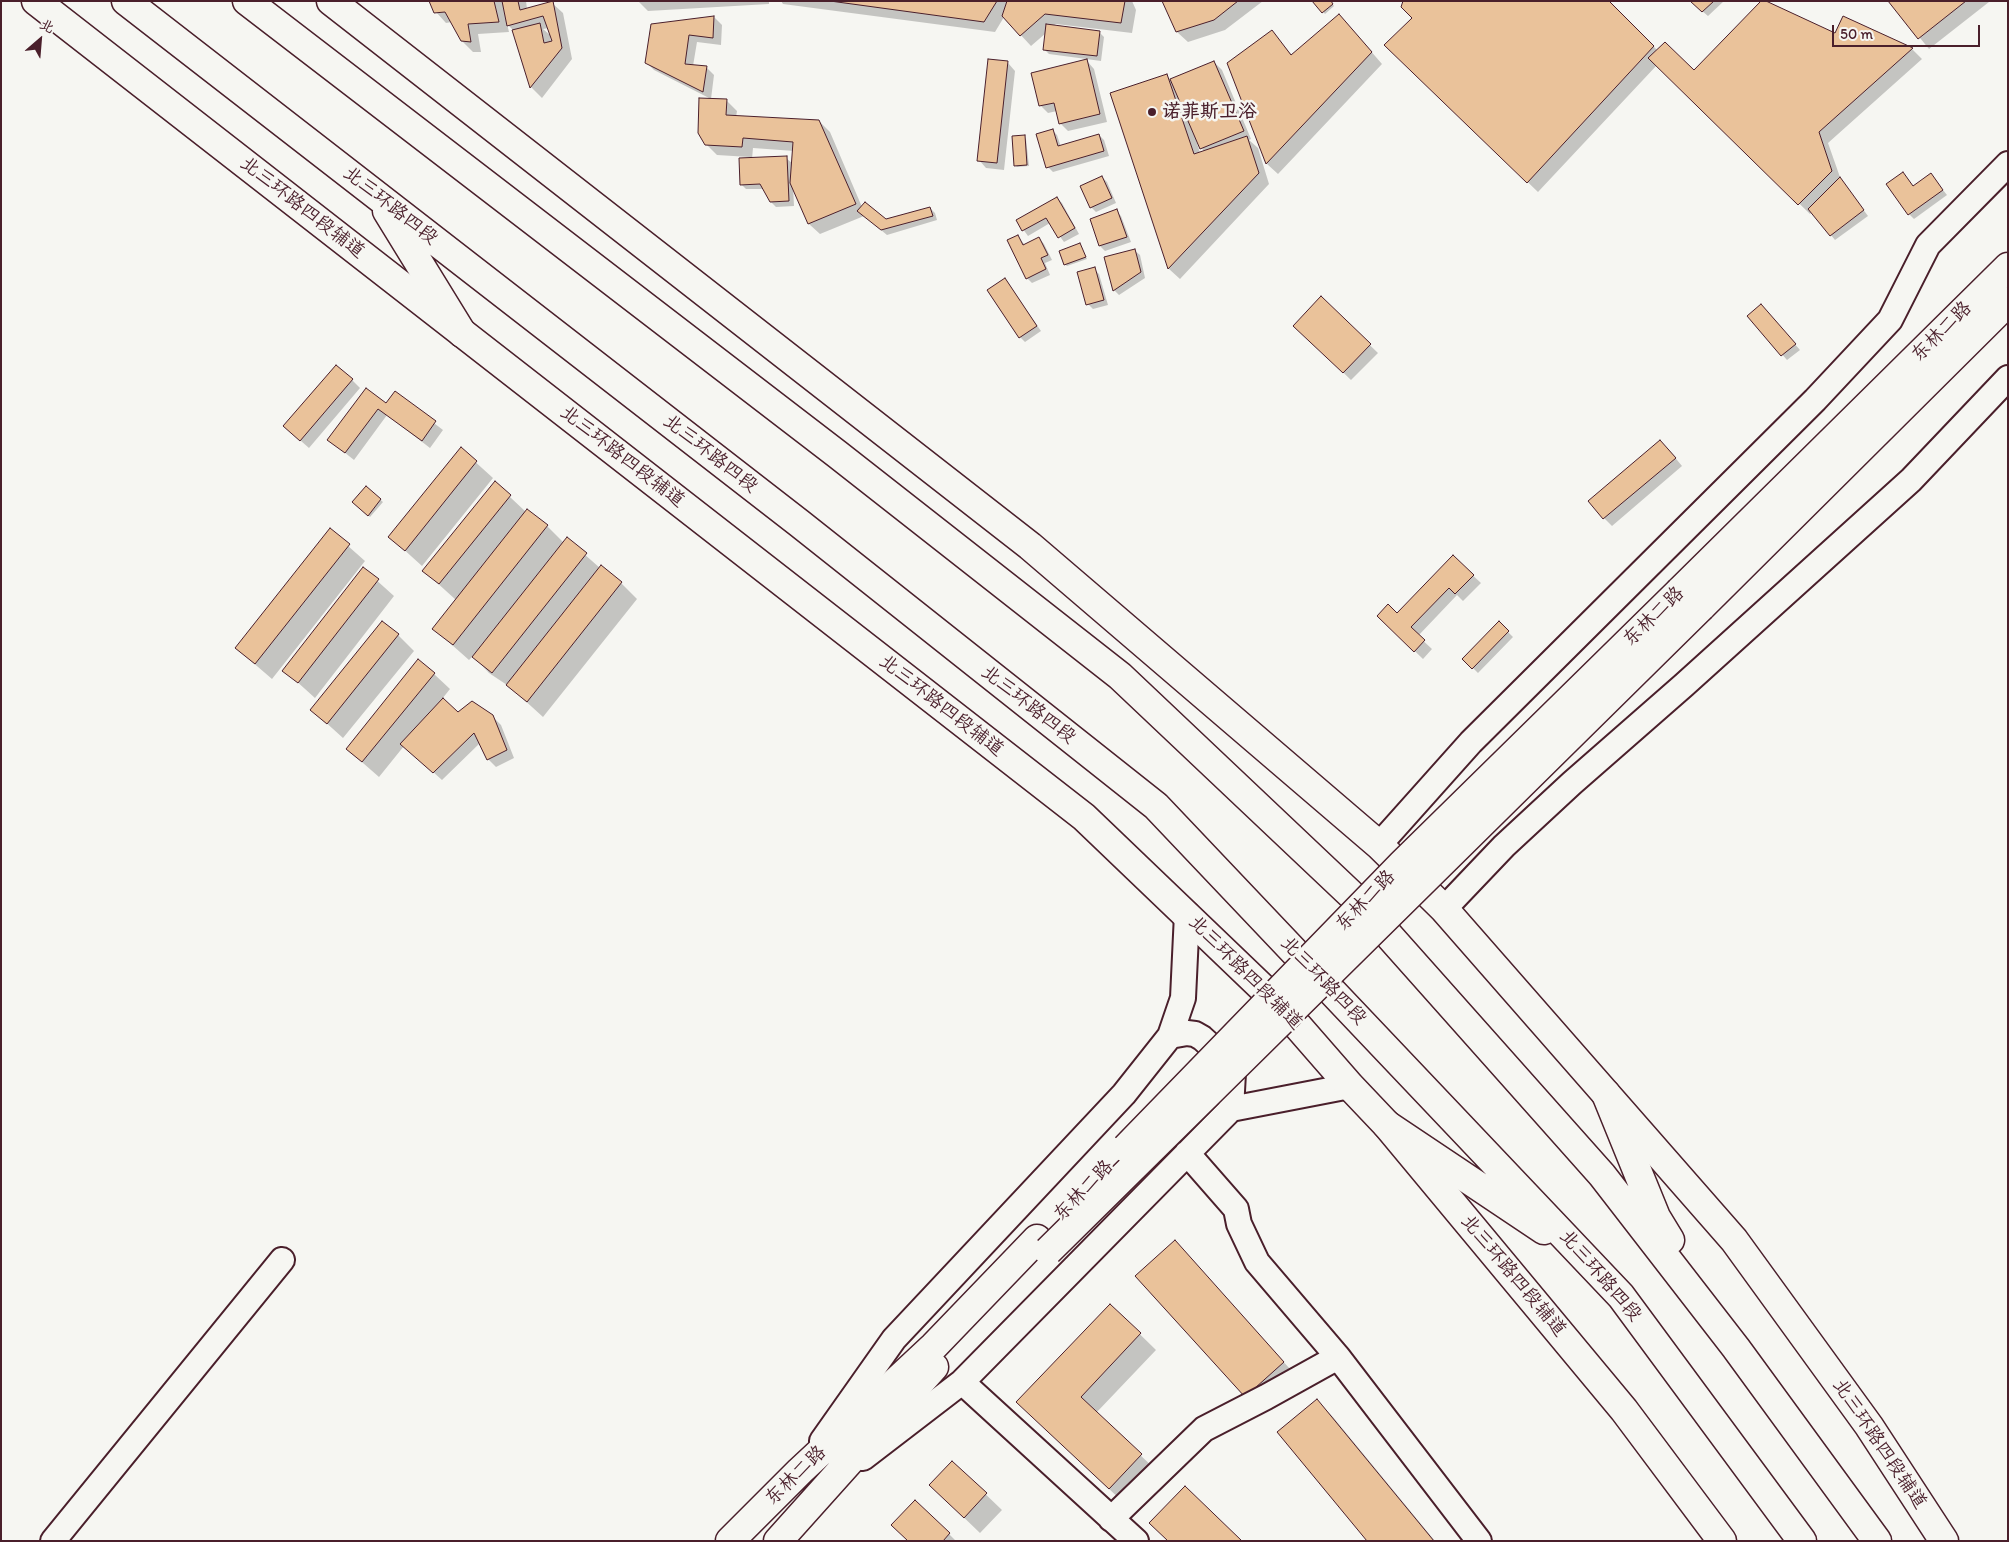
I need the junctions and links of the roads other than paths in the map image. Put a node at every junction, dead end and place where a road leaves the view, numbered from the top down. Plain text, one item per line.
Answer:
1 (36, 1) edge
2 (126, 1) edge
3 (247, 1) edge
4 (273, 1) edge
5 (331, 1) edge
6 (422, 136) junction
7 (2008, 164) edge
8 (379, 197) junction
9 (2008, 267) edge
10 (2008, 302) edge
11 (462, 333) junction
12 (2008, 378) edge
13 (1691, 599) junction
14 (1379, 845) junction
15 (1444, 909) junction
16 (1187, 914) junction
17 (1170, 1036) junction
18 (1350, 1086) junction
19 (1606, 1094) junction
20 (1231, 1108) junction
21 (1387, 1125) junction
22 (1187, 1153) junction
23 (1043, 1245) junction
24 (1584, 1257) junction
25 (282, 1260) dead end
26 (1736, 1348) junction
27 (1338, 1357) junction
28 (962, 1382) junction
29 (800, 1472) junction
30 (830, 1484) junction
31 (1112, 1519) junction
32 (53, 1541) edge
33 (730, 1541) edge
34 (778, 1541) edge
35 (1136, 1541) edge
36 (1479, 1541) edge
37 (1722, 1541) edge
38 (1802, 1541) edge
39 (1877, 1541) edge
40 (1944, 1541) edge

1 - 11 main road, 北三环路四段辅道
2 - 8 main road, 北三环路四段
3 - 6 main road
4 - 6 main road
5 - 14 main road, 北三环路四段辅道
6 - 26 main road
7 - 14 street
8 - 11 main road
8 - 24 main road, 北三环路四段
9 - 13 main road, 东林二路
10 - 13 main road, 东林二路
11 - 16 main road, 北三环路四段辅道
12 - 15 street
13 - 23 main road, 东林二路, bridge
14 - 15 main road, 北三环路四段辅道
15 - 19 main road, 北三环路四段辅道
16 - 17 street
16 - 18 main road, 北三环路四段辅道
17 - 20 street
17 - 29 street
18 - 20 street
18 - 21 main road, 北三环路四段辅道
19 - 26 main road
19 - 40 main road, 北三环路四段辅道
20 - 22 street
21 - 24 main road
21 - 37 main road, 北三环路四段辅道
22 - 27 street
22 - 28 street
23 - 29 main road, 东林二路
23 - 30 main road, 东林二路
24 - 38 main road, 北三环路四段
25 - 32 street
26 - 39 main road
27 - 31 street
27 - 36 street
28 - 30 street
28 - 31 street
29 - 33 main road, 东林二路
30 - 34 main road, 东林二路
31 - 35 street

